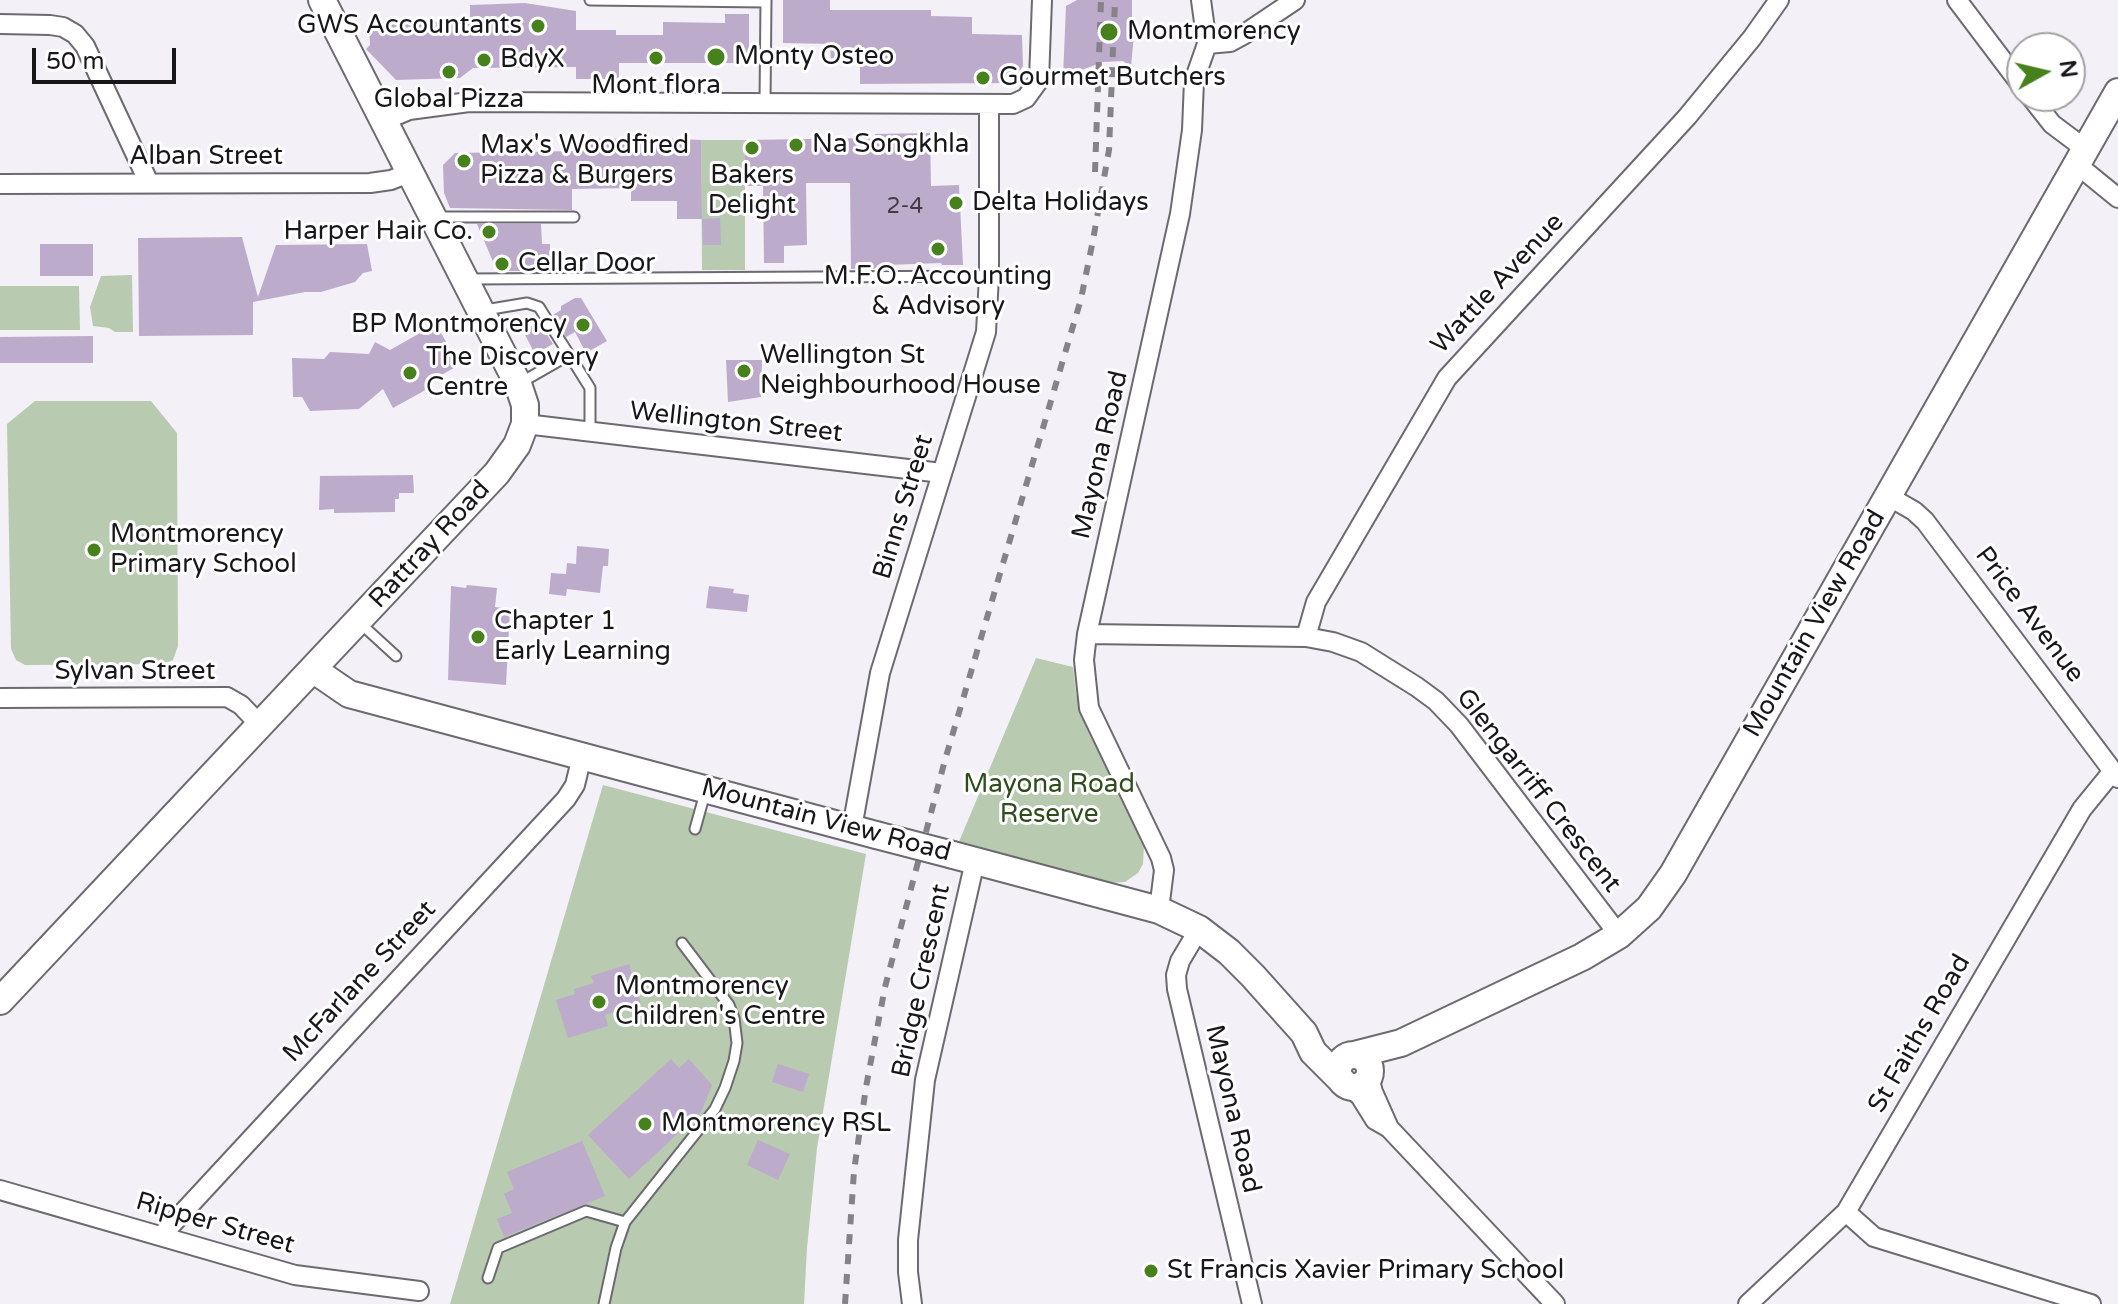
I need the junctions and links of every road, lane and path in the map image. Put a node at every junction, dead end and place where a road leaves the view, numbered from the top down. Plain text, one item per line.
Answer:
1 (322, 0) edge
2 (590, 0) edge
3 (1042, 0) edge
4 (1201, 0) edge
5 (1295, 0) edge
6 (1779, 0) edge
7 (1957, 0) edge
8 (766, 1) edge
9 (0, 24) edge
10 (1207, 44) junction
11 (2006, 65) edge
12 (2118, 92) edge
13 (765, 103) junction
14 (989, 105) junction
15 (2043, 112) edge
16 (383, 121) junction
17 (2080, 156) junction
18 (411, 172) junction
19 (149, 183) junction
20 (0, 184) edge
21 (2118, 198) edge
22 (434, 217) junction
23 (574, 217) dead end
24 (989, 276) junction
25 (464, 279) junction
26 (482, 311) junction
27 (569, 355) junction
28 (518, 384) junction
29 (525, 424) junction
30 (590, 433) junction
31 (942, 473) junction
32 (1888, 496) junction
33 (359, 621) junction
34 (1087, 634) junction
35 (1306, 637) junction
36 (396, 656) dead end
37 (314, 670) junction
38 (0, 698) edge
39 (260, 725) junction
40 (582, 756) junction
41 (2115, 774) edge
42 (706, 790) junction
43 (695, 829) dead end
44 (864, 831) junction
45 (964, 858) junction
46 (1159, 910) junction
47 (1199, 929) junction
48 (1619, 935) junction
49 (682, 943) dead end
50 (0, 1001) edge
51 (1356, 1072) junction
52 (0, 1190) edge
53 (1846, 1212) junction
54 (625, 1222) junction
55 (162, 1235) junction
56 (488, 1278) dead end
57 (419, 1291) dead end
58 (604, 1304) edge
59 (912, 1304) edge
60 (1252, 1304) edge
61 (1555, 1304) edge
62 (1748, 1304) edge
63 (2091, 1304) edge

1 - 16 street
2 - 8 lane
3 - 14 street
4 - 10 street, Mayona Road
5 - 10 street
6 - 35 street, Wattle Avenue
7 - 11 street
8 - 13 lane
9 - 19 street
10 - 34 street, Mayona Road
12 - 17 street, Mountain View Road
13 - 14 street
13 - 16 street
14 - 24 street, Binns Street
15 - 17 street
16 - 18 street
17 - 21 street
17 - 32 street, Mountain View Road
18 - 19 street, Alban Street
18 - 22 street
19 - 20 street, Alban Street
22 - 23 lane
22 - 25 street
24 - 25 lane
24 - 31 street, Binns Street
25 - 26 street
26 - 27 lane
26 - 28 street
27 - 28 lane
27 - 30 lane
28 - 29 street
29 - 30 street, Wellington Street
29 - 33 street, Rattray Road
30 - 31 street, Wellington Street
31 - 44 street, Binns Street
32 - 41 street, Price Avenue
32 - 48 street, Mountain View Road
33 - 36 lane
33 - 37 street, Rattray Road
34 - 35 street, Glengarriff Crescent
34 - 46 street, Mayona Road
35 - 48 street, Glengarriff Crescent
37 - 39 street, Rattray Road
37 - 40 street, Mountain View Road
38 - 39 street, Sylvan Street
39 - 50 street, Rattray Road
40 - 42 street, Mountain View Road
40 - 55 street, McFarlane Street
41 - 53 street, St Faiths Road
42 - 43 lane
42 - 44 street, Mountain View Road
44 - 45 street, Mountain View Road, bridge
45 - 46 street, Mountain View Road
45 - 59 street, Bridge Crescent
46 - 47 street, Mountain View Road
47 - 51 street, Mountain View Road
47 - 60 street, Mayona Road
48 - 51 street, Mountain View Road
49 - 54 lane
51 - 61 street
52 - 55 street, Ripper Street
53 - 62 street, St Faiths Road
53 - 63 street
54 - 56 lane
54 - 58 lane
55 - 57 street, Ripper Street

